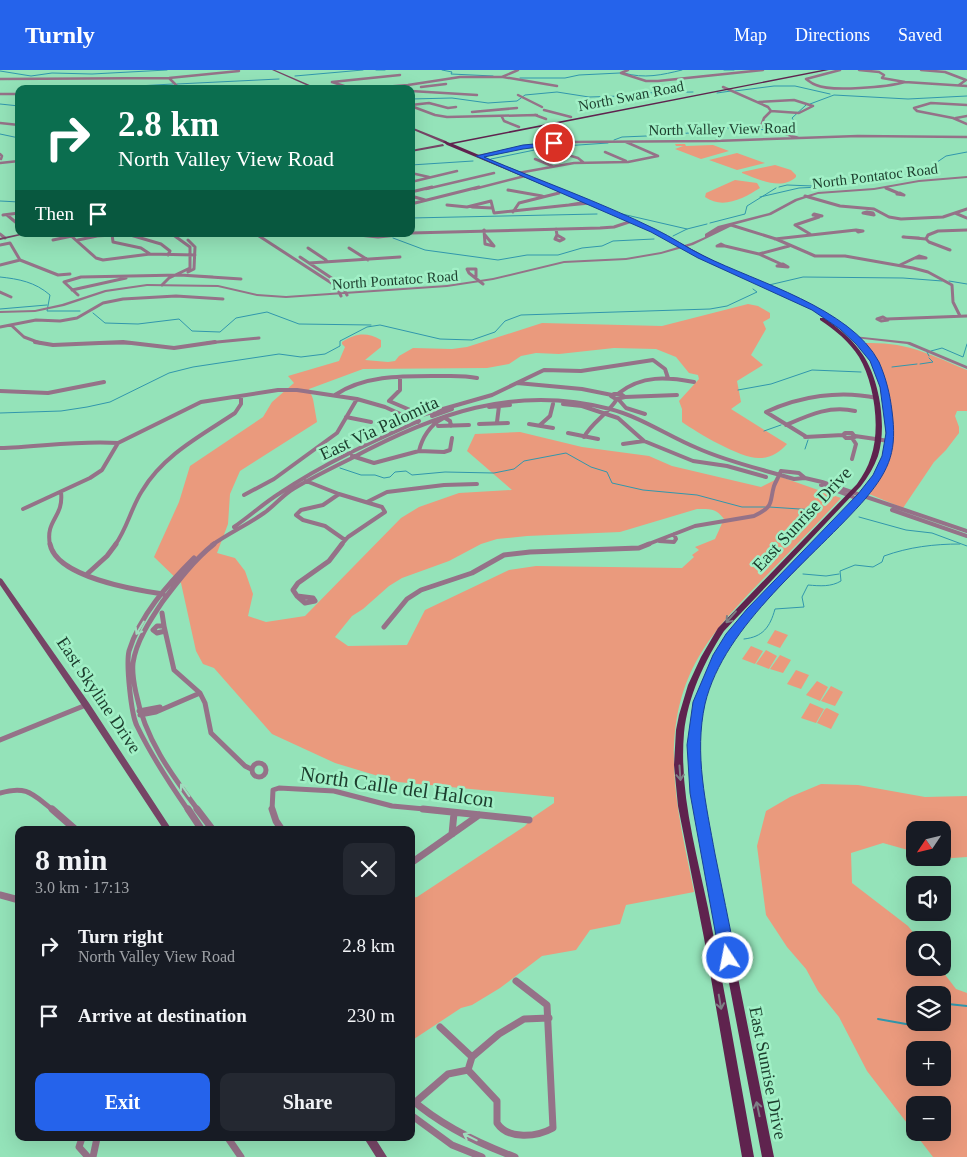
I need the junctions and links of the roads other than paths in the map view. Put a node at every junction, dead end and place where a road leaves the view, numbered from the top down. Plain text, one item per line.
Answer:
1 (266, 70) edge
2 (273, 70) edge
3 (518, 70) edge
4 (628, 70) edge
5 (763, 70) edge
6 (819, 70) edge
7 (840, 70) edge
8 (859, 70) edge
9 (921, 70) edge
10 (239, 71) edge
11 (827, 71) edge
12 (967, 75) edge
13 (382, 76) junction
14 (400, 76) dead end
15 (959, 76) junction
16 (502, 77) junction
17 (169, 78) junction
18 (363, 78) junction
19 (0, 79) edge
20 (388, 80) dead end
21 (905, 82) junction
22 (413, 84) junction
23 (446, 84) dead end
24 (176, 85) edge
25 (302, 85) edge
26 (309, 85) edge
27 (341, 85) edge
28 (373, 85) edge
29 (394, 85) edge
30 (557, 86) dead end
31 (960, 86) junction
32 (967, 86) edge
33 (421, 87) junction
34 (728, 90) junction
35 (415, 91) edge
36 (424, 92) junction
37 (0, 94) edge
38 (15, 94) edge
39 (477, 95) dead end
40 (518, 95) dead end
41 (759, 102) junction
42 (415, 104) edge
43 (415, 106) edge
44 (967, 106) edge
45 (456, 107) dead end
46 (517, 108) dead end
47 (494, 111) junction
48 (771, 111) junction
49 (472, 112) dead end
50 (594, 113) junction
51 (533, 114) dead end
52 (537, 115) junction
53 (967, 116) edge
54 (502, 117) junction
55 (524, 117) junction
56 (542, 117) junction
57 (571, 117) junction
58 (953, 118) junction
59 (546, 119) dead end
60 (0, 122) edge
61 (15, 124) edge
62 (967, 124) edge
63 (519, 127) junction
64 (415, 132) edge
65 (967, 137) edge
66 (803, 140) junction
67 (623, 141) junction
68 (444, 143) junction
69 (415, 149) edge
70 (605, 152) dead end
71 (561, 153) dead end
72 (0, 154) edge
73 (478, 156) junction
74 (535, 159) dead end
75 (1, 161) edge
76 (15, 161) edge
77 (584, 162) junction
78 (626, 162) junction
79 (552, 167) junction
80 (457, 171) dead end
81 (494, 173) dead end
82 (415, 174) edge
83 (521, 175) junction
84 (429, 177) junction
85 (967, 177) edge
86 (463, 180) junction
87 (415, 181) edge
88 (479, 187) junction
89 (886, 188) junction
90 (508, 190) dead end
91 (415, 193) edge
92 (559, 193) junction
93 (898, 193) dead end
94 (415, 196) edge
95 (805, 196) junction
96 (545, 197) junction
97 (425, 200) junction
98 (415, 203) edge
99 (586, 203) junction
100 (447, 205) dead end
101 (467, 207) junction
102 (492, 208) junction
103 (967, 209) edge
104 (513, 212) junction
105 (955, 212) junction
106 (882, 213) junction
107 (1, 214) edge
108 (15, 214) edge
109 (874, 214) dead end
110 (8, 215) junction
111 (819, 217) dead end
112 (967, 218) edge
113 (15, 221) edge
114 (629, 222) junction
115 (732, 225) junction
116 (719, 227) junction
117 (556, 229) junction
118 (856, 230) dead end
119 (967, 230) edge
120 (715, 232) junction
121 (415, 233) edge
122 (0, 234) edge
123 (810, 234) junction
124 (557, 235) dead end
125 (15, 236) edge
126 (707, 236) junction
127 (64, 237) edge
128 (74, 237) edge
129 (89, 237) edge
130 (112, 237) edge
131 (137, 237) edge
132 (180, 237) edge
133 (181, 237) edge
134 (262, 237) edge
135 (266, 237) edge
136 (919, 238) dead end
137 (2, 239) edge
138 (776, 239) junction
139 (926, 239) junction
140 (53, 240) dead end
141 (78, 240) junction
142 (0, 245) edge
143 (278, 246) junction
144 (725, 246) dead end
145 (790, 246) junction
146 (680, 247) junction
147 (308, 248) dead end
148 (349, 248) dead end
149 (955, 251) dead end
150 (150, 254) junction
151 (759, 254) junction
152 (168, 255) junction
153 (190, 256) junction
154 (195, 256) junction
155 (400, 257) dead end
156 (915, 258) dead end
157 (0, 260) edge
158 (20, 260) junction
159 (326, 260) junction
160 (368, 261) junction
161 (309, 263) junction
162 (2, 264) edge
163 (304, 264) junction
164 (781, 264) dead end
165 (899, 265) junction
166 (70, 274) dead end
167 (148, 275) junction
168 (178, 275) junction
169 (476, 277) dead end
170 (241, 279) dead end
171 (482, 283) junction
172 (164, 285) junction
173 (72, 290) junction
174 (0, 292) edge
175 (341, 294) junction
176 (347, 294) junction
177 (78, 296) dead end
178 (11, 297) dead end
179 (224, 299) dead end
180 (0, 312) edge
181 (960, 316) junction
182 (967, 316) edge
183 (887, 319) dead end
184 (11, 325) junction
185 (0, 327) edge
186 (260, 338) dead end
187 (854, 340) junction
188 (967, 368) edge
189 (400, 378) junction
190 (477, 378) dead end
191 (668, 378) junction
192 (104, 382) dead end
193 (694, 382) dead end
194 (517, 383) junction
195 (875, 387) junction
196 (884, 387) junction
197 (0, 392) edge
198 (619, 393) junction
199 (335, 395) junction
200 (612, 395) junction
201 (677, 395) dead end
202 (241, 396) junction
203 (625, 397) junction
204 (877, 398) junction
205 (357, 399) junction
206 (618, 399) junction
207 (553, 404) junction
208 (499, 406) junction
209 (611, 407) junction
210 (854, 411) dead end
211 (606, 413) junction
212 (645, 414) dead end
213 (346, 417) junction
214 (445, 418) junction
215 (371, 422) dead end
216 (497, 422) junction
217 (419, 423) junction
218 (508, 423) dead end
219 (479, 424) dead end
220 (529, 424) dead end
221 (469, 425) dead end
222 (540, 425) junction
223 (786, 425) junction
224 (438, 426) dead end
225 (451, 426) junction
226 (553, 428) dead end
227 (568, 433) dead end
228 (584, 437) junction
229 (853, 437) junction
230 (452, 438) dead end
231 (598, 439) dead end
232 (880, 440) junction
233 (645, 441) junction
234 (890, 441) junction
235 (118, 443) junction
236 (623, 444) dead end
237 (0, 448) edge
238 (419, 451) junction
239 (352, 456) junction
240 (852, 459) dead end
241 (780, 472) junction
242 (766, 477) dead end
243 (306, 480) junction
244 (477, 484) dead end
245 (61, 492) junction
246 (339, 494) junction
247 (850, 494) junction
248 (244, 495) dead end
249 (861, 497) junction
250 (366, 502) junction
251 (23, 509) dead end
252 (950, 528) junction
253 (967, 531) edge
254 (967, 536) edge
255 (345, 540) junction
256 (793, 553) junction
257 (804, 557) junction
258 (86, 574) junction
259 (0, 580) edge
260 (161, 594) junction
261 (168, 594) junction
262 (296, 596) dead end
263 (162, 613) dead end
264 (384, 627) dead end
265 (130, 665) junction
266 (200, 693) junction
267 (86, 705) junction
268 (138, 713) junction
269 (0, 740) edge
270 (251, 769) dead end
271 (0, 793) edge
272 (454, 813) junction
273 (479, 815) junction
274 (528, 820) dead end
275 (72, 826) edge
276 (165, 826) edge
277 (199, 826) edge
278 (210, 826) edge
279 (279, 826) edge
280 (452, 834) junction
281 (415, 860) edge
282 (0, 895) edge
283 (15, 899) edge
284 (516, 981) dead end
285 (549, 1018) junction
286 (440, 1027) dead end
287 (472, 1056) junction
288 (468, 1070) junction
289 (415, 1101) edge
290 (415, 1105) edge
291 (415, 1118) edge
292 (80, 1141) edge
293 (97, 1141) edge
294 (232, 1141) edge
295 (371, 1141) edge
296 (88, 1157) edge
297 (93, 1157) edge
298 (241, 1157) edge
299 (382, 1157) edge
300 (482, 1157) edge
301 (515, 1157) edge
302 (748, 1157) edge
303 (768, 1157) edge

1 - 25 main road
2 - 26 main road
3 - 16 street
4 - 5 street
6 - 11 main road, North Swan Road
6 - 34 main road, North Swan Road
7 - 11 street
8 - 21 street
9 - 15 street
10 - 17 street
11 - 21 street
12 - 15 street
13 - 14 street
13 - 18 street
13 - 20 street
15 - 31 street
16 - 22 street
16 - 30 street
17 - 19 street
17 - 24 street
18 - 27 street
18 - 28 street
21 - 31 street
22 - 29 street
22 - 33 street
23 - 33 street
31 - 32 street
33 - 36 street
34 - 41 street
34 - 50 main road, North Swan Road
35 - 36 street
36 - 39 street
37 - 38 street
40 - 57 street
41 - 48 street
41 - 48 street
42 - 45 street
43 - 54 street
44 - 58 street
46 - 47 street
47 - 49 street
47 - 54 street
48 - 66 street
50 - 57 main road, North Swan Road
50 - 68 main road, North Swan Road
51 - 52 street
52 - 55 street
52 - 56 street
53 - 58 street
54 - 55 street
54 - 63 street
55 - 56 street
56 - 59 street
57 - 63 main road, North Swan Road
58 - 62 street
60 - 61 street
63 - 68 main road, North Swan Road
64 - 68 main road, East Sunrise Drive
65 - 66 street, North Valley View Road
66 - 67 street, North Valley View Road
67 - 73 street, North Valley View Road
67 - 78 street
68 - 69 main road, North Swan Road
68 - 73 main road, East Sunrise Drive
68 - 83 main road, East Sunrise Drive
70 - 78 street
71 - 77 street
72 - 75 street
73 - 83 main road, East Sunrise Drive
74 - 79 street
75 - 76 street
77 - 78 street
77 - 79 street
79 - 83 street
80 - 84 street
81 - 86 street
82 - 84 street
83 - 88 street
83 - 92 main road, East Sunrise Drive
83 - 99 main road, East Sunrise Drive
84 - 87 street
85 - 89 street, North Pontatoc Road
86 - 88 street
86 - 91 street
88 - 97 street
89 - 93 street
89 - 95 street, North Pontatoc Road
90 - 96 street
92 - 96 street
92 - 99 main road, East Sunrise Drive
94 - 97 street
95 - 106 street
95 - 115 street, North Pontatoc Road
96 - 104 street
97 - 98 street
99 - 104 street
99 - 114 main road, East Sunrise Drive
100 - 101 street
101 - 102 street
101 - 102 street
102 - 104 street
103 - 105 street
105 - 106 street
105 - 112 street
106 - 109 street
107 - 110 street
108 - 110 street
110 - 113 street
111 - 123 street
114 - 117 street
114 - 146 main road, East Sunrise Drive
115 - 116 street, North Pontatoc Road
115 - 120 street, North Pontatoc Road
115 - 138 street
116 - 120 street
116 - 126 street, North Pontatoc Road
117 - 121 street
117 - 124 street
118 - 123 street
119 - 139 street
120 - 126 street, North Pontatoc Road
122 - 137 street
123 - 138 street
125 - 137 main road
126 - 146 street, North Pontatoc Road
127 - 140 street
128 - 141 street
129 - 141 street
130 - 150 street
131 - 152 street
132 - 153 street
133 - 154 street
134 - 143 street
135 - 143 street
136 - 139 street
138 - 145 street
139 - 149 street
141 - 150 street
142 - 158 street
143 - 161 street
143 - 163 street
144 - 151 street
145 - 151 street
145 - 165 street
146 - 171 street, North Pontatoc Road
146 - 187 main road, East Sunrise Drive
147 - 159 street
148 - 160 street
150 - 152 street
151 - 164 street
152 - 153 street
153 - 154 street
153 - 168 street
154 - 168 street
155 - 160 street
156 - 165 street
157 - 162 street
158 - 162 street
158 - 166 street
159 - 160 street
159 - 161 street
161 - 163 street
161 - 176 street
163 - 175 street
165 - 181 street
167 - 168 street
167 - 173 street
167 - 173 street
168 - 170 street
168 - 172 street
169 - 171 street, North Pontatoc Road
171 - 176 street, North Pontatoc Road
172 - 175 street, North Pontatoc Road
172 - 180 street, North Pontatoc Road
173 - 177 street
174 - 178 street
175 - 176 street, North Pontatoc Road
179 - 184 street
181 - 182 street
181 - 183 street
184 - 185 street
184 - 186 street
187 - 188 street
187 - 195 main road, East Sunrise Drive
187 - 196 main road, East Sunrise Drive
189 - 190 street
189 - 194 street
189 - 199 street
191 - 193 street
191 - 194 street
191 - 198 street
192 - 197 street
194 - 200 street
195 - 196 main road
195 - 204 main road, East Sunrise Drive
196 - 234 main road, East Sunrise Drive
198 - 200 street
198 - 203 street
199 - 202 street
199 - 205 street
200 - 206 street
201 - 203 street
202 - 235 street
202 - 258 street
203 - 206 street
204 - 223 street
204 - 232 main road, East Sunrise Drive
205 - 213 street
205 - 217 street
206 - 209 street
206 - 212 street
207 - 208 street
207 - 211 street
207 - 222 street
208 - 214 street
208 - 216 street
209 - 211 street
209 - 217 street, East Via Palomita
209 - 241 street, East Via Palomita
210 - 223 street
211 - 228 street
211 - 233 street
213 - 215 street
213 - 248 street
214 - 225 street
214 - 238 street
216 - 218 street
216 - 219 street
217 - 239 street, East Via Palomita
220 - 222 street
221 - 225 street
222 - 226 street
223 - 229 street
224 - 225 street
227 - 228 street
228 - 231 street
229 - 232 street
229 - 240 street
230 - 238 street
232 - 234 street
232 - 247 main road, East Sunrise Drive
233 - 236 street
233 - 242 street
234 - 249 main road, East Sunrise Drive
235 - 237 street
235 - 245 street
238 - 239 street
239 - 243 street, East Via Palomita
241 - 247 street, East Via Palomita
241 - 264 street
243 - 246 street
243 - 260 street, East Via Palomita
243 - 261 street, East Via Palomita
244 - 250 street
245 - 251 street
245 - 258 street
246 - 250 street
246 - 255 street
247 - 249 street, East Via Palomita
247 - 256 main road, East Sunrise Drive
249 - 252 street, East Via Palomita
249 - 257 main road, East Sunrise Drive
250 - 255 street
252 - 253 street, East Via Palomita
252 - 254 street, East Via Palomita
255 - 262 street
256 - 257 main road
256 -> 302 main road, East Sunrise Drive
303 -> 257 main road, East Sunrise Drive
258 - 260 street
259 - 267 main road, East Skyline Drive
260 - 261 street
260 -> 265 street, East Via Palomita
261 - 265 street, East Via Palomita
263 - 266 street
265 - 268 street
266 - 268 street
266 - 270 street
267 - 269 street
267 - 276 main road, East Skyline Drive
268 - 277 street
278 -> 268 street
271 - 275 street
272 - 273 street, North Calle del Halcon
272 - 279 street, North Calle del Halcon
272 - 280 street
273 - 274 street, North Calle del Halcon
273 - 280 street
280 - 281 street
282 - 283 street
284 - 285 street
285 - 287 street
285 - 288 street
286 - 287 street
287 - 288 street
288 - 289 street
301 -> 290 street
291 - 300 street
292 - 296 street
293 - 297 street
294 - 298 street
295 - 299 main road

